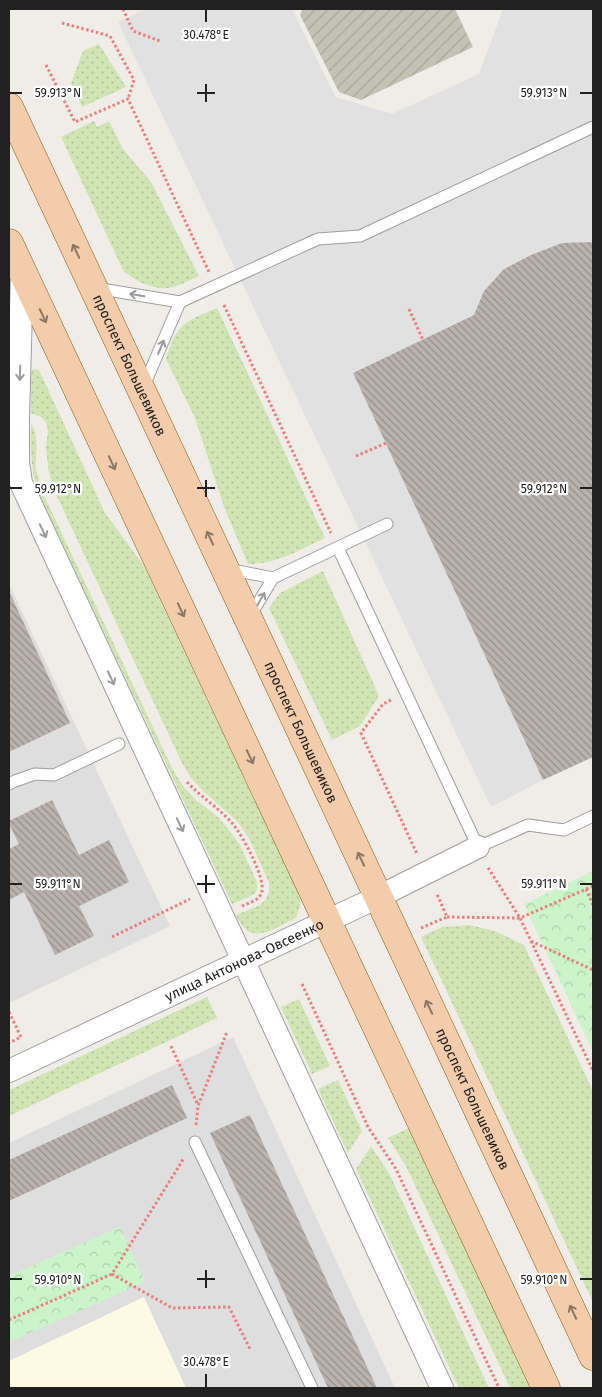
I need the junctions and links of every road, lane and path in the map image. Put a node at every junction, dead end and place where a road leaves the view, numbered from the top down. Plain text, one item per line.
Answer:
1 (123, 9) edge
2 (62, 24) dead end
3 (160, 41) dead end
4 (46, 65) dead end
5 (128, 99) junction
6 (9, 107) edge
7 (593, 128) edge
8 (9, 243) edge
9 (22, 272) junction
10 (209, 272) dead end
11 (93, 288) junction
12 (180, 302) junction
13 (224, 305) dead end
14 (409, 309) dead end
15 (423, 340) dead end
16 (142, 392) junction
17 (386, 443) dead end
18 (356, 456) dead end
19 (387, 524) dead end
20 (338, 548) junction
21 (224, 568) junction
22 (273, 578) junction
23 (248, 620) junction
24 (405, 693) junction
25 (119, 744) dead end
26 (182, 774) dead end
27 (9, 784) edge
28 (593, 816) edge
29 (483, 857) junction
30 (420, 860) dead end
31 (593, 886) edge
32 (586, 889) junction
33 (435, 890) dead end
34 (193, 897) dead end
35 (378, 897) junction
36 (593, 905) edge
37 (222, 916) junction
38 (447, 917) junction
39 (520, 918) junction
40 (327, 921) junction
41 (418, 930) dead end
42 (112, 937) dead end
43 (531, 941) junction
44 (243, 961) junction
45 (593, 970) edge
46 (302, 984) dead end
47 (9, 1012) edge
48 (227, 1032) dead end
49 (9, 1043) edge
50 (171, 1046) dead end
51 (9, 1071) edge
52 (593, 1071) edge
53 (194, 1142) joint
54 (112, 1274) junction
55 (9, 1320) edge
56 (250, 1349) dead end
57 (593, 1356) edge
58 (312, 1388) edge
59 (442, 1388) edge
60 (499, 1388) edge
61 (546, 1388) edge

1 - 3 path
2 - 5 path
4 - 5 path
5 - 10 path
11 -> 6 main road, проспект Большевиков
7 - 12 lane
8 - 9 main road
9 -> 37 street
9 -> 40 main road
12 -> 11 lane
11 - 16 main road, проспект Большевиков
16 -> 12 lane
13 - 20 path
14 - 15 path
21 -> 16 main road, проспект Большевиков
17 - 18 path
19 - 20 lane
20 - 22 lane
20 - 24 lane
21 - 22 lane
21 - 23 main road, проспект Большевиков
23 -> 22 lane
35 -> 23 main road, проспект Большевиков
24 - 29 lane
24 - 30 path
25 - 27 lane
26 - 37 path
28 - 29 lane
29 - 35 street, улица Антонова-Овсеенко
29 - 39 path
31 - 32 path
32 - 36 path
32 - 39 path
33 - 38 path
34 - 42 path
35 - 40 street, улица Антонова-Овсеенко
57 -> 35 main road, проспект Большевиков
37 - 44 street
38 - 39 path
38 - 41 path
39 - 43 path
40 - 44 street, улица Антонова-Овсеенко
40 - 61 main road
43 - 45 path
43 - 52 path
44 - 51 street, улица Антонова-Овсеенко
44 - 59 street
46 - 60 path
47 - 49 path
48 - 50 path
53 - 54 path
53 - 58 lane
54 - 55 path
54 - 56 path

